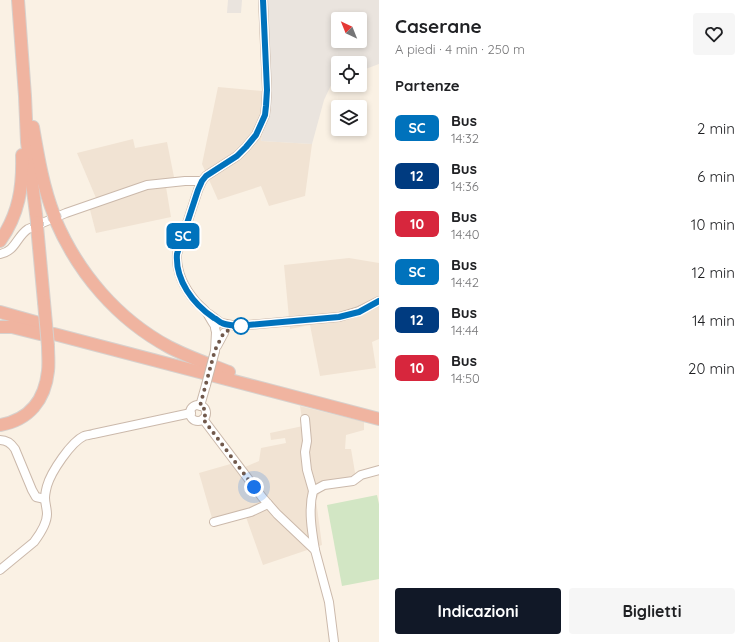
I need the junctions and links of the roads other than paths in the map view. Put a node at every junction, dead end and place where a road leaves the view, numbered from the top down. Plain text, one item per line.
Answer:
1 (18, 0) edge
2 (263, 0) edge
3 (25, 96) junction
4 (202, 181) junction
5 (0, 241) edge
6 (0, 254) edge
7 (379, 301) edge
8 (0, 312) edge
9 (0, 320) edge
10 (0, 327) edge
11 (221, 328) junction
12 (40, 329) junction
13 (52, 336) junction
14 (229, 372) junction
15 (200, 406) junction
16 (379, 411) edge
17 (191, 413) junction
18 (203, 419) junction
19 (305, 419) dead end
20 (379, 419) edge
21 (0, 425) edge
22 (0, 440) edge
23 (379, 470) edge
24 (313, 491) junction
25 (45, 499) junction
26 (268, 504) junction
27 (214, 522) dead end
28 (315, 550) junction
29 (0, 570) edge
30 (334, 642) edge

1 - 3 highway
2 - 4 street
3 - 5 highway
3 - 13 highway, bridge
3 - 14 highway
4 - 6 street
4 - 11 street
7 - 11 street
8 - 12 highway
9 - 12 highway
10 - 12 highway
11 - 15 street, bridge
13 - 14 highway
13 - 20 highway
13 - 21 highway
14 - 16 highway
15 - 17 street
15 - 18 street
17 - 18 street
17 - 25 street
18 - 26 street
19 - 24 street
22 - 25 street
23 - 24 street
24 - 28 street
25 - 29 street
26 - 27 street
26 - 28 street
28 - 30 street

